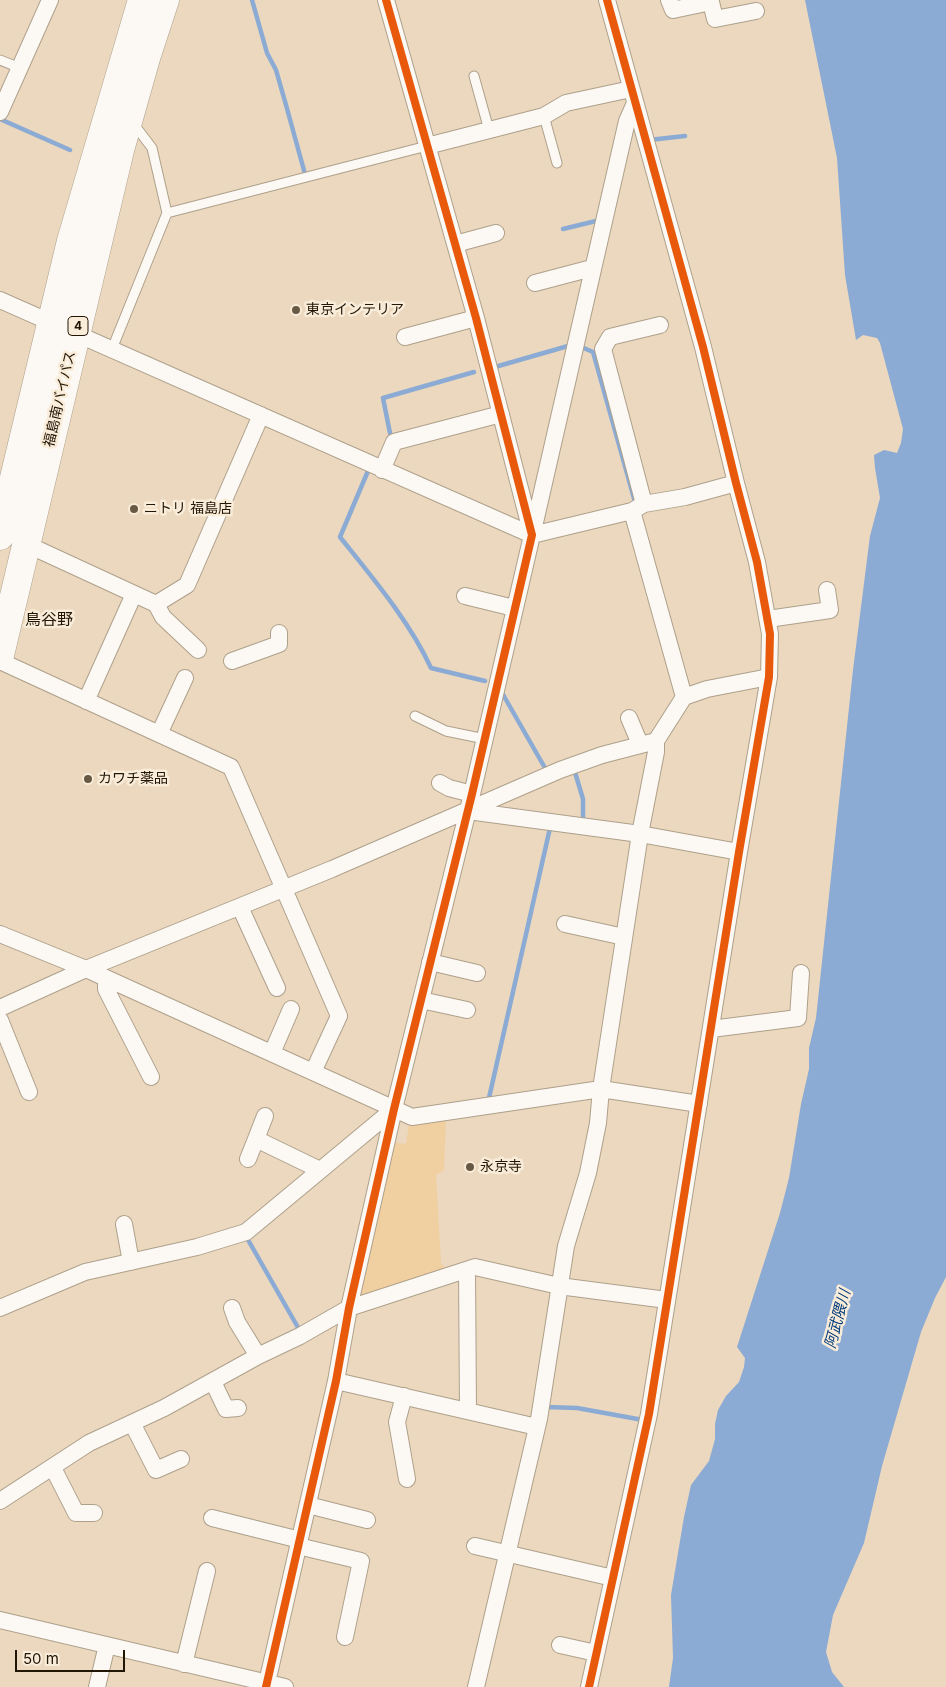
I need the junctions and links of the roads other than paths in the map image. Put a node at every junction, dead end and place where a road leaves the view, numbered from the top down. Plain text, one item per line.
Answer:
1 (50, 0) edge
2 (142, 0) edge
3 (165, 0) edge
4 (386, 0) edge
5 (606, 0) edge
6 (669, 0) edge
7 (756, 11) dead end
8 (0, 60) edge
9 (20, 68) junction
10 (474, 76) dead end
11 (633, 96) junction
12 (0, 112) edge
13 (544, 116) junction
14 (128, 117) junction
15 (489, 130) junction
16 (427, 146) junction
17 (557, 164) dead end
18 (167, 213) junction
19 (496, 233) dead end
20 (455, 244) junction
21 (592, 268) junction
22 (535, 283) dead end
23 (0, 300) edge
24 (476, 318) junction
25 (51, 322) junction
26 (660, 325) dead end
27 (76, 333) junction
28 (405, 337) dead end
29 (112, 349) junction
30 (501, 414) junction
31 (261, 415) junction
32 (382, 470) junction
33 (736, 483) junction
34 (638, 508) junction
35 (2, 520) edge
36 (532, 535) junction
37 (26, 544) junction
38 (827, 590) dead end
39 (134, 594) junction
40 (465, 596) dead end
41 (156, 604) junction
42 (514, 608) junction
43 (768, 619) junction
44 (279, 633) dead end
45 (198, 650) dead end
46 (0, 655) edge
47 (232, 660) dead end
48 (0, 661) edge
49 (769, 677) junction
50 (185, 678) dead end
51 (684, 697) junction
52 (86, 701) junction
53 (415, 716) dead end
54 (629, 718) dead end
55 (160, 734) junction
56 (485, 739) junction
57 (656, 740) junction
58 (640, 744) junction
59 (440, 783) dead end
60 (472, 794) junction
61 (468, 811) junction
62 (640, 834) junction
63 (739, 852) junction
64 (285, 889) junction
65 (240, 907) junction
66 (565, 924) dead end
67 (0, 934) edge
68 (624, 937) junction
69 (430, 962) junction
70 (86, 969) junction
71 (477, 972) dead end
72 (801, 973) dead end
73 (106, 978) junction
74 (276, 988) dead end
75 (421, 1000) junction
76 (0, 1008) edge
77 (292, 1009) dead end
78 (467, 1010) dead end
79 (0, 1020) edge
80 (711, 1029) junction
81 (272, 1054) junction
82 (313, 1072) junction
83 (151, 1076) dead end
84 (601, 1090) junction
85 (29, 1092) dead end
86 (699, 1104) junction
87 (394, 1109) junction
88 (265, 1116) dead end
89 (256, 1139) junction
90 (248, 1159) dead end
91 (320, 1170) junction
92 (124, 1224) dead end
93 (131, 1262) junction
94 (468, 1270) junction
95 (560, 1286) junction
96 (667, 1300) junction
97 (0, 1308) edge
98 (232, 1308) dead end
99 (349, 1308) junction
100 (258, 1356) junction
101 (336, 1381) junction
102 (213, 1382) junction
103 (404, 1396) junction
104 (238, 1408) dead end
105 (468, 1411) junction
106 (132, 1423) junction
107 (537, 1427) junction
108 (181, 1459) dead end
109 (52, 1468) junction
110 (407, 1478) dead end
111 (0, 1501) edge
112 (308, 1505) junction
113 (94, 1513) dead end
114 (212, 1518) dead end
115 (367, 1520) dead end
116 (299, 1543) junction
117 (475, 1546) dead end
118 (507, 1554) junction
119 (207, 1572) dead end
120 (613, 1578) junction
121 (0, 1620) edge
122 (345, 1637) dead end
123 (107, 1645) junction
124 (560, 1645) dead end
125 (596, 1653) junction
126 (184, 1664) junction
127 (266, 1685) edge
128 (97, 1687) edge
129 (285, 1687) edge
130 (476, 1687) edge
131 (588, 1687) edge

1 - 9 street
2 - 25 highway, 福島南バイパス / 4
3 - 14 highway, 福島南バイパス / 4
4 - 16 street
5 - 11 street
6 - 7 street
8 - 9 lane
9 - 12 street
10 - 15 lane
11 - 13 street
11 - 21 street
11 - 33 street
13 - 15 street
13 - 17 lane
14 - 18 lane
14 - 27 highway, 福島南バイパス / 4
15 - 16 street
16 - 18 lane
16 - 20 street
18 - 29 lane
19 - 20 street
20 - 24 street
21 - 22 street
21 - 36 street
23 - 25 street
24 - 28 street
24 - 30 street
25 - 27 street
25 - 35 highway, 福島南バイパス / 4
26 - 34 street
27 - 29 street
27 - 37 highway, 福島南バイパス / 4
29 - 31 street
30 - 32 street
30 - 36 street
31 - 32 street
31 - 41 street
32 - 36 street
33 - 34 street
33 - 43 street
34 - 36 street
34 - 51 street
36 - 42 street
37 - 39 street
37 - 46 highway, 福島南バイパス / 4
38 - 43 street
39 - 41 street
39 - 52 street
40 - 42 street
41 - 45 street
42 - 56 street
43 - 49 street
44 - 47 street
48 - 52 street
49 - 51 street
49 - 63 street
50 - 55 street
51 - 57 street
52 - 55 street
53 - 56 lane
54 - 58 street
55 - 64 street
56 - 60 street
57 - 58 street
57 - 62 street
58 - 61 street
59 - 60 street
60 - 61 street
61 - 62 street
61 - 64 street
61 - 69 street
62 - 63 street
62 - 68 street
63 - 80 street
64 - 65 street
64 - 82 street
65 - 70 street
65 - 74 street
66 - 68 street
67 - 70 street
68 - 84 street
69 - 71 street
69 - 75 street
70 - 73 street
70 - 76 street
72 - 80 street
73 - 81 street
73 - 83 street
75 - 78 street
75 - 87 street
77 - 81 street
79 - 85 street
80 - 86 street
81 - 82 street
82 - 87 street
84 - 86 street
84 - 87 street
84 - 95 street
86 - 96 street
87 - 91 street
87 - 99 street
88 - 89 street
89 - 90 street
89 - 91 street
91 - 93 street
92 - 93 street
93 - 97 street
94 - 95 street
94 - 99 street
94 - 105 street
95 - 96 street
95 - 107 street
96 - 120 street
98 - 100 street
99 - 100 street
99 - 101 street
100 - 102 street
101 - 103 street
101 - 112 street
102 - 104 street
102 - 106 street
103 - 105 street
103 - 110 street
105 - 107 street
106 - 108 street
106 - 109 street
107 - 118 street
109 - 111 street
109 - 113 street
112 - 115 street
112 - 116 street
114 - 116 street
116 - 122 street
116 - 127 street
117 - 118 street
118 - 120 street
118 - 130 street
119 - 126 street
120 - 125 street
121 - 123 street
123 - 126 street
123 - 128 street
124 - 125 street
125 - 131 street
126 - 127 street
127 - 129 street

